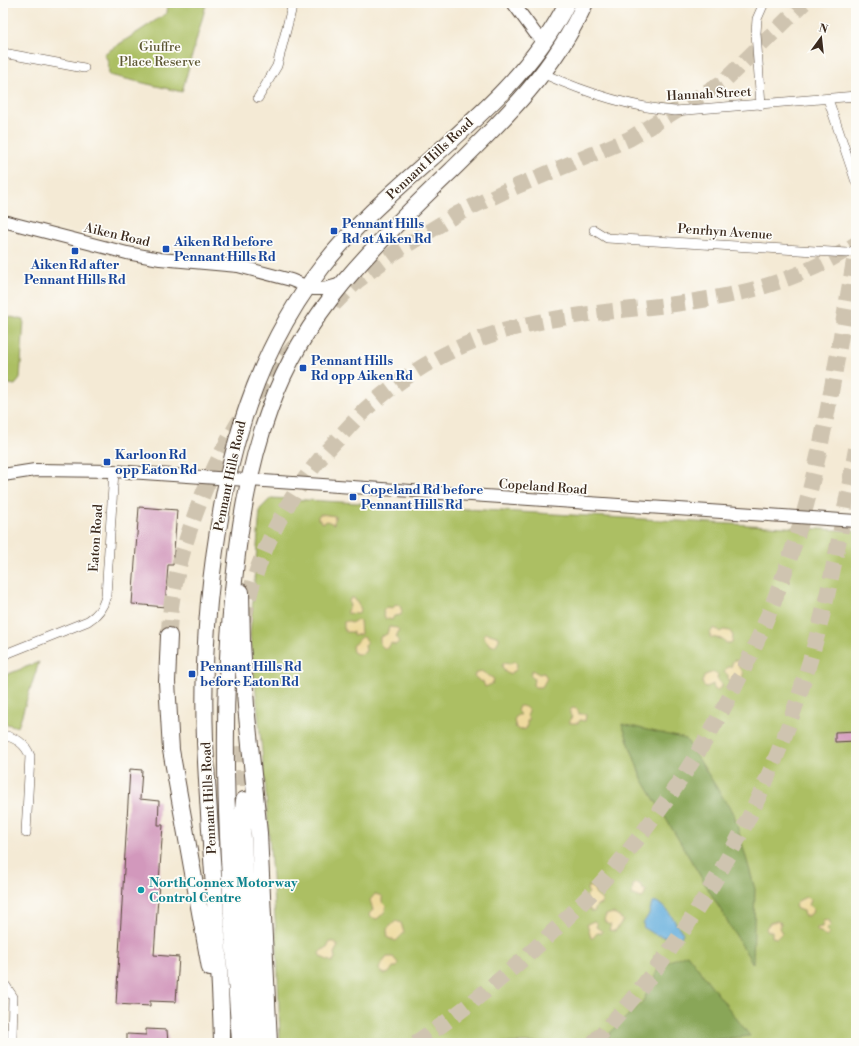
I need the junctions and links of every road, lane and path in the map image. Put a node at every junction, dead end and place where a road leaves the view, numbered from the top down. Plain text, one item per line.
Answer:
1 (293, 3) edge
2 (513, 3) edge
3 (567, 3) edge
4 (585, 3) edge
5 (764, 3) edge
6 (544, 41) junction
7 (3, 52) edge
8 (84, 68) dead end
9 (544, 74) junction
10 (856, 96) edge
11 (258, 98) dead end
12 (828, 99) junction
13 (760, 105) junction
14 (856, 182) edge
15 (3, 221) edge
16 (594, 230) dead end
17 (856, 250) edge
18 (342, 284) junction
19 (306, 288) junction
20 (114, 471) junction
21 (3, 475) edge
22 (228, 479) junction
23 (249, 481) junction
24 (856, 521) edge
25 (240, 524) junction
26 (170, 636) tunnel mouth
27 (3, 655) edge
28 (3, 735) edge
29 (244, 800) tunnel mouth
30 (26, 833) dead end
31 (3, 982) edge
32 (220, 1012) junction
33 (12, 1043) edge
34 (222, 1043) edge
35 (240, 1043) edge
36 (254, 1043) edge
37 (269, 1043) edge

1 - 11 street
2 - 6 main road
3 - 6 highway, Pennant Hills Road
4 - 9 highway, Pennant Hills Road
5 - 13 street
6 - 19 highway, Pennant Hills Road
7 - 8 street
9 - 13 street, Hannah Street
9 - 18 highway, Pennant Hills Road
10 - 12 street, Hannah Street
12 - 13 street, Hannah Street
12 - 14 street
15 - 19 main road, Aiken Road
16 - 17 street, Penrhyn Avenue
18 - 19 main road, Aiken Road
18 - 23 highway, Pennant Hills Road
19 - 22 highway, Pennant Hills Road
20 - 21 main road
20 - 22 main road
20 - 27 street, Eaton Road
22 - 23 main road, Copeland Road
22 - 32 highway, Pennant Hills Road
23 - 24 main road, Copeland Road
23 - 25 highway, Pennant Hills Road
25 - 35 highway, Pennant Hills Road
25 - 37 highway
26 - 32 highway
28 - 30 street
29 - 36 highway
31 - 33 street
32 - 34 highway, Pennant Hills Road

